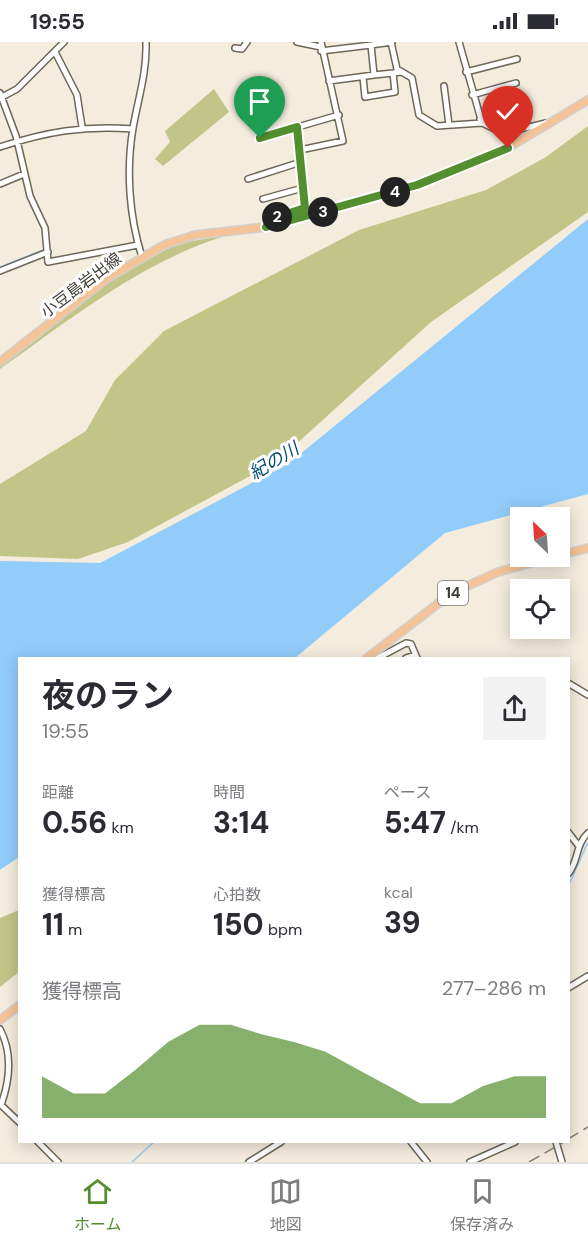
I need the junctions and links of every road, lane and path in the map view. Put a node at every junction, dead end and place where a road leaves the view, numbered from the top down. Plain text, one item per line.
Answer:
1 (64, 42) edge
2 (146, 42) edge
3 (247, 42) edge
4 (297, 42) edge
5 (392, 42) edge
6 (459, 42) edge
7 (371, 45) junction
8 (321, 47) edge
9 (235, 48) dead end
10 (55, 52) junction
11 (517, 59) dead end
12 (401, 72) junction
13 (466, 72) junction
14 (393, 73) junction
15 (374, 75) junction
16 (363, 77) junction
17 (329, 81) junction
18 (516, 83) dead end
19 (444, 86) dead end
20 (1, 95) edge
21 (472, 95) junction
22 (588, 100) edge
23 (525, 108) dead end
24 (339, 115) junction
25 (558, 120) junction
26 (481, 121) junction
27 (449, 125) junction
28 (297, 127) junction
29 (82, 128) junction
30 (133, 129) junction
31 (260, 138) dead end
32 (17, 141) junction
33 (0, 147) edge
34 (300, 150) junction
35 (301, 162) junction
36 (24, 174) junction
37 (248, 180) dead end
38 (0, 184) edge
39 (303, 188) junction
40 (263, 200) dead end
41 (266, 227) junction
42 (138, 245) junction
43 (48, 252) junction
44 (142, 256) junction
45 (0, 271) edge
46 (0, 362) edge
47 (588, 548) edge
48 (570, 553) edge
49 (516, 567) edge
50 (368, 657) edge
51 (380, 657) edge
52 (416, 657) edge
53 (570, 684) edge
54 (588, 695) edge
55 (588, 833) edge
56 (570, 835) edge
57 (585, 839) edge
58 (578, 845) junction
59 (570, 872) edge
60 (588, 976) edge
61 (570, 986) edge
62 (18, 1006) edge
63 (0, 1020) edge
64 (0, 1029) edge
65 (0, 1105) edge
66 (18, 1121) edge
67 (39, 1143) edge
68 (279, 1143) edge
69 (412, 1143) edge
70 (513, 1143) edge
71 (556, 1143) edge
72 (58, 1162) edge
73 (249, 1162) edge
74 (427, 1162) edge
75 (470, 1162) edge
76 (562, 1162) edge

1 - 10 street
2 - 30 street
3 - 9 street
4 - 8 street
5 - 7 street
5 - 12 street
6 - 13 street
7 - 8 street
7 - 15 street
8 - 17 street
10 - 20 street
10 - 29 street
11 - 13 street
12 - 14 street
12 - 27 street
13 - 21 street
14 - 15 street
14 - 16 street
15 - 16 street
16 - 17 street
17 - 24 street
18 - 21 street
19 - 27 street
20 - 32 street
21 - 26 street
22 - 25 main road, 小豆島岩出線
23 - 26 street
24 - 28 street
24 - 34 street
25 - 26 street
25 - 41 main road, 小豆島岩出線
26 - 27 street
28 - 31 street
28 - 34 street
29 - 30 street
29 - 32 street
30 - 42 street
32 - 33 street
32 - 36 street
34 - 35 street
35 - 37 street
35 - 39 street
36 - 38 street
36 - 43 street
39 - 40 street
39 - 41 street
41 - 44 main road, 小豆島岩出線
42 - 43 street
42 - 44 street
43 - 45 street
44 - 46 main road, 小豆島岩出線
47 - 48 main road, 14
49 - 50 main road, 14
51 - 52 street
53 - 54 street
55 - 57 street
56 - 58 street
57 - 58 street
58 - 59 street
60 - 61 street
62 - 63 main road
64 - 65 street
65 - 66 street
67 - 72 street
68 - 73 street
69 - 74 street
70 - 75 street
71 - 76 street

